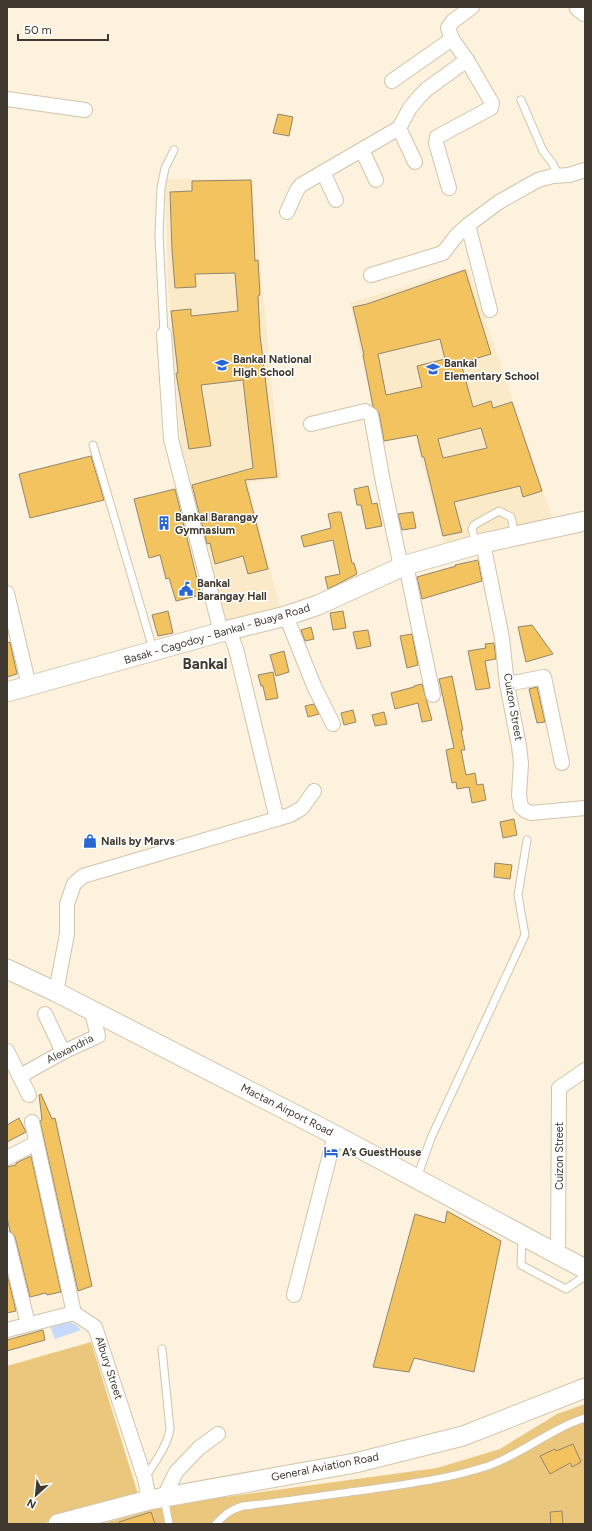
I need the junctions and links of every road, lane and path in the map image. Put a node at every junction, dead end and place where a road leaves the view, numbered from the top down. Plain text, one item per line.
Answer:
1 (472, 7) edge
2 (579, 7) edge
3 (585, 12) edge
4 (452, 39) junction
5 (467, 60) junction
6 (392, 80) dead end
7 (7, 99) edge
8 (521, 100) dead end
9 (85, 110) dead end
10 (399, 128) junction
11 (174, 150) dead end
12 (362, 150) junction
13 (415, 162) dead end
14 (585, 170) edge
15 (324, 172) junction
16 (558, 176) junction
17 (376, 180) dead end
18 (449, 188) dead end
19 (336, 200) dead end
20 (287, 212) dead end
21 (468, 226) junction
22 (371, 275) dead end
23 (490, 310) dead end
24 (164, 334) joint
25 (310, 424) dead end
26 (93, 446) dead end
27 (585, 521) edge
28 (515, 536) junction
29 (480, 544) junction
30 (404, 566) junction
31 (7, 593) edge
32 (286, 616) junction
33 (225, 631) junction
34 (154, 652) junction
35 (507, 684) junction
36 (29, 686) junction
37 (7, 692) edge
38 (433, 695) dead end
39 (332, 724) dead end
40 (562, 763) dead end
41 (314, 790) dead end
42 (585, 808) edge
43 (277, 819) junction
44 (527, 840) dead end
45 (7, 969) edge
46 (56, 992) junction
47 (91, 1009) junction
48 (45, 1014) dead end
49 (7, 1051) edge
50 (63, 1052) junction
51 (585, 1070) edge
52 (20, 1076) junction
53 (29, 1095) dead end
54 (32, 1122) dead end
55 (335, 1134) junction
56 (36, 1143) junction
57 (7, 1158) edge
58 (417, 1178) junction
59 (522, 1236) junction
60 (7, 1239) edge
61 (558, 1255) junction
62 (585, 1269) edge
63 (585, 1276) edge
64 (294, 1295) dead end
65 (74, 1313) junction
66 (28, 1324) junction
67 (7, 1330) edge
68 (162, 1349) dead end
69 (585, 1388) edge
70 (585, 1418) edge
71 (218, 1434) dead end
72 (145, 1479) junction
73 (157, 1498) junction
74 (58, 1524) edge
75 (169, 1524) edge
76 (216, 1524) edge

1 - 4 street
2 - 3 main road
4 - 5 street
4 - 6 street
5 - 10 street
5 - 18 street
7 - 9 street
8 - 16 lane
10 - 12 street
10 - 13 street
11 - 24 lane
12 - 15 street
12 - 17 street
14 - 16 street
15 - 19 street
15 - 20 street
16 - 21 street
21 - 22 street
21 - 23 street
24 - 33 street
25 - 30 street
26 - 34 lane
27 - 28 main road, Basak - Cagodoy - Bankal - Buaya Road
28 - 29 main road, Basak - Cagodoy - Bankal - Buaya Road
28 - 29 lane
29 - 30 main road, Basak - Cagodoy - Bankal - Buaya Road
29 - 35 street, Cuizon Street
30 - 32 main road, Basak - Cagodoy - Bankal - Buaya Road
30 - 38 street
31 - 36 street
32 - 33 main road, Basak - Cagodoy - Bankal - Buaya Road
32 - 39 street
33 - 34 main road, Basak - Cagodoy - Bankal - Buaya Road
33 - 43 street
34 - 36 main road, Basak - Cagodoy - Bankal - Buaya Road
35 - 40 street
35 - 42 street, Cuizon Street
36 - 37 main road, Basak - Cagodoy - Bankal - Buaya Road
41 - 43 street
43 - 46 street
44 - 58 lane
45 - 46 main road, Mactan Airport Road
46 - 47 main road, Mactan Airport Road
47 - 50 street, Alexandria
47 - 55 main road, Mactan Airport Road
48 - 50 street
49 - 52 street
50 - 52 street, Alexandria
51 - 61 street, Cuizon Street
52 - 53 street
54 - 56 street
55 - 58 main road, Mactan Airport Road
55 - 64 street
56 - 57 street
56 - 65 street
58 - 59 main road, Mactan Airport Road
59 - 61 main road, Mactan Airport Road
59 - 63 lane
60 - 66 street
61 - 62 main road, Mactan Airport Road
65 - 66 street
65 - 72 street, Albury Street
66 - 67 street
68 - 72 lane
69 - 73 main road, General Aviation Road
70 - 76 lane
71 - 73 street
72 - 73 street, Albury Street
73 - 74 main road, General Aviation Road
73 - 75 lane

